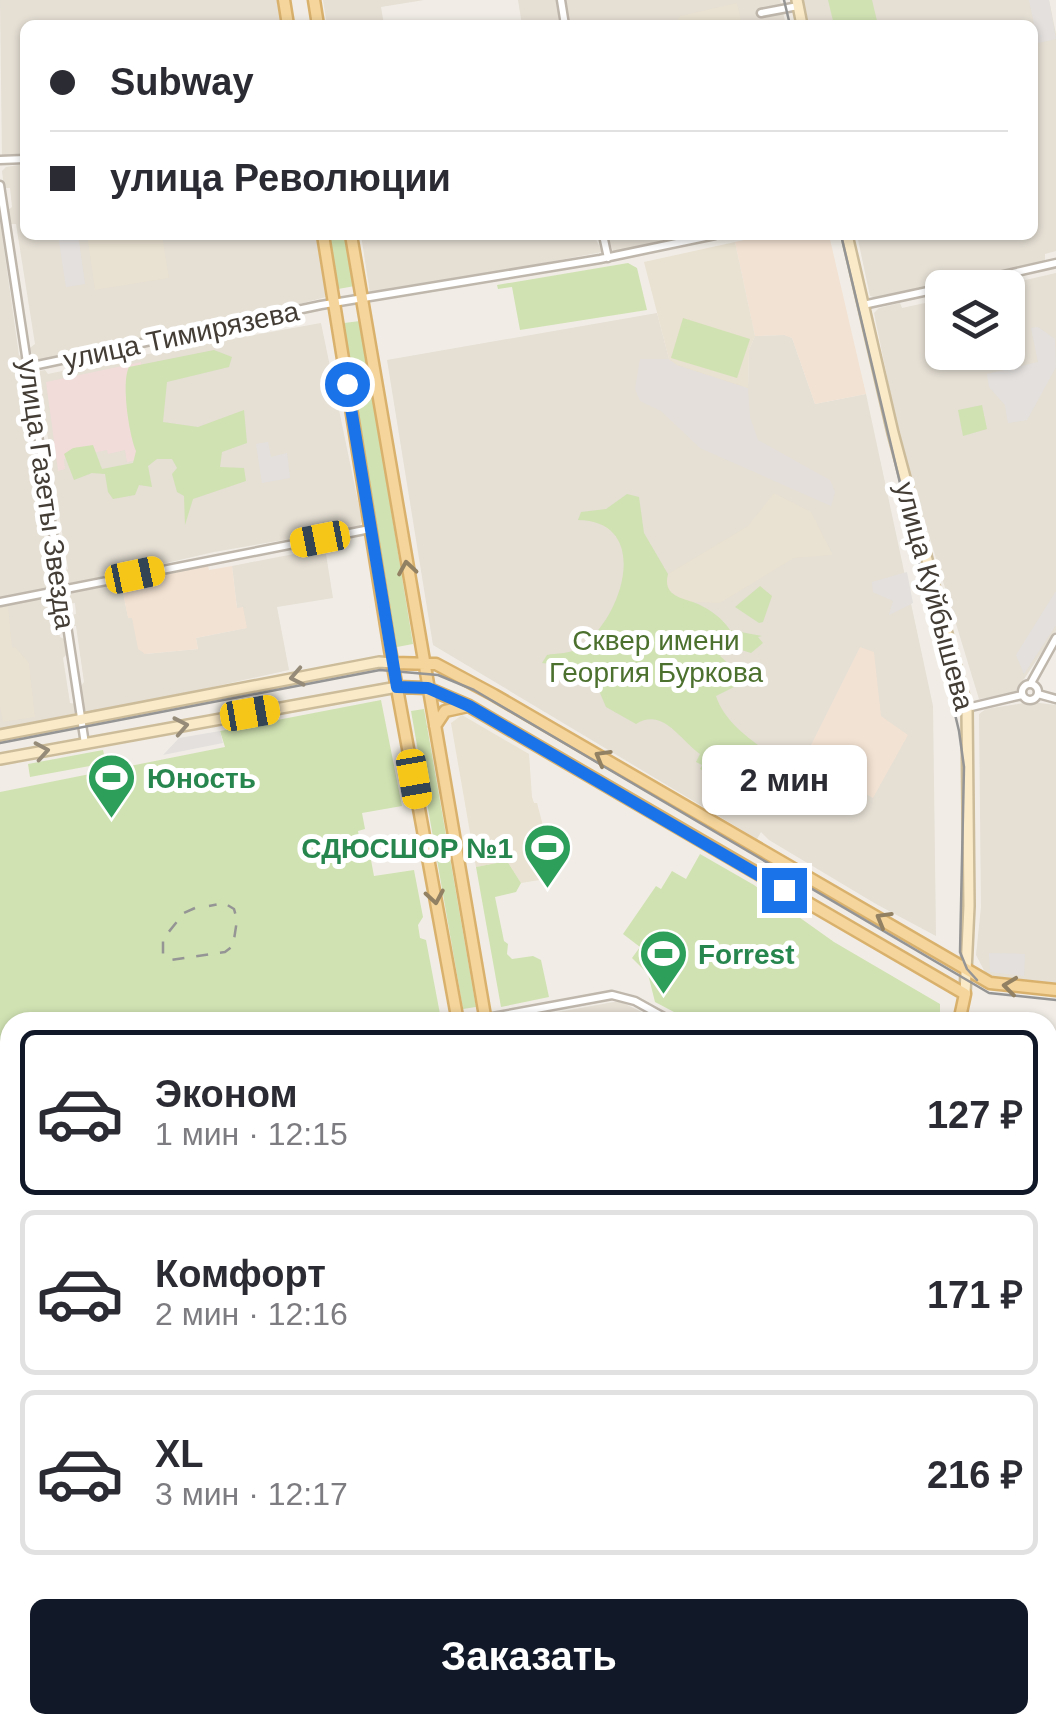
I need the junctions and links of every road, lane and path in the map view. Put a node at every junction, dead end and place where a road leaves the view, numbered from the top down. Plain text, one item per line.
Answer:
1 (797, 3) edge
2 (761, 13) dead end
3 (0, 185) edge
4 (324, 240) edge
5 (352, 240) edge
6 (605, 240) edge
7 (692, 240) edge
8 (848, 240) edge
9 (608, 258) junction
10 (1056, 263) edge
11 (1025, 270) edge
12 (925, 292) edge
13 (362, 299) junction
14 (334, 304) junction
15 (863, 305) junction
16 (28, 367) junction
17 (371, 529) junction
18 (62, 591) junction
19 (0, 602) edge
20 (1056, 638) edge
21 (393, 663) junction
22 (423, 664) junction
23 (1030, 684) junction
24 (397, 687) junction
25 (428, 688) junction
26 (1038, 694) junction
27 (1022, 695) junction
28 (1056, 700) edge
29 (469, 706) junction
30 (967, 708) junction
31 (81, 720) junction
32 (434, 726) junction
33 (0, 735) edge
34 (85, 744) junction
35 (0, 759) edge
36 (967, 969) junction
37 (1056, 990) edge
38 (965, 994) junction
39 (459, 1012) edge
40 (485, 1012) edge
41 (526, 1012) edge
42 (655, 1012) edge
43 (961, 1012) edge

1 - 2 street
3 - 16 street, улица Газеты Звезда
4 - 14 main road
5 - 13 main road
6 - 9 street
7 - 9 street, улица Тимирязева
8 - 15 main road, улица Куйбышева
9 - 13 street, улица Тимирязева
10 - 11 street
12 - 15 street
13 - 14 street, улица Тимирязева
22 -> 13 main road
14 - 16 street, улица Тимирязева
14 - 17 main road
15 - 30 main road, улица Куйбышева
16 - 18 street, улица Газеты Звезда
17 - 18 street
17 - 21 main road
18 - 19 street
18 - 31 street, улица Газеты Звезда
20 - 23 street
21 - 22 main road
21 - 24 main road
21 -> 31 main road
22 - 25 main road
36 -> 22 main road
23 - 26 street
23 - 27 street
24 - 25 main road
34 -> 24 main road
24 -> 39 main road
25 - 29 main road
25 - 32 main road
26 - 27 street
26 - 28 street
27 - 30 street
29 - 32 main road
29 - 38 main road
30 - 36 main road, улица Куйбышева
31 - 33 main road
31 - 34 street, улица Газеты Звезда
32 - 40 main road
35 -> 34 main road
37 -> 36 main road
36 - 38 main road, улица Куйбышева
38 - 43 main road, улица Куйбышева
41 - 42 street

